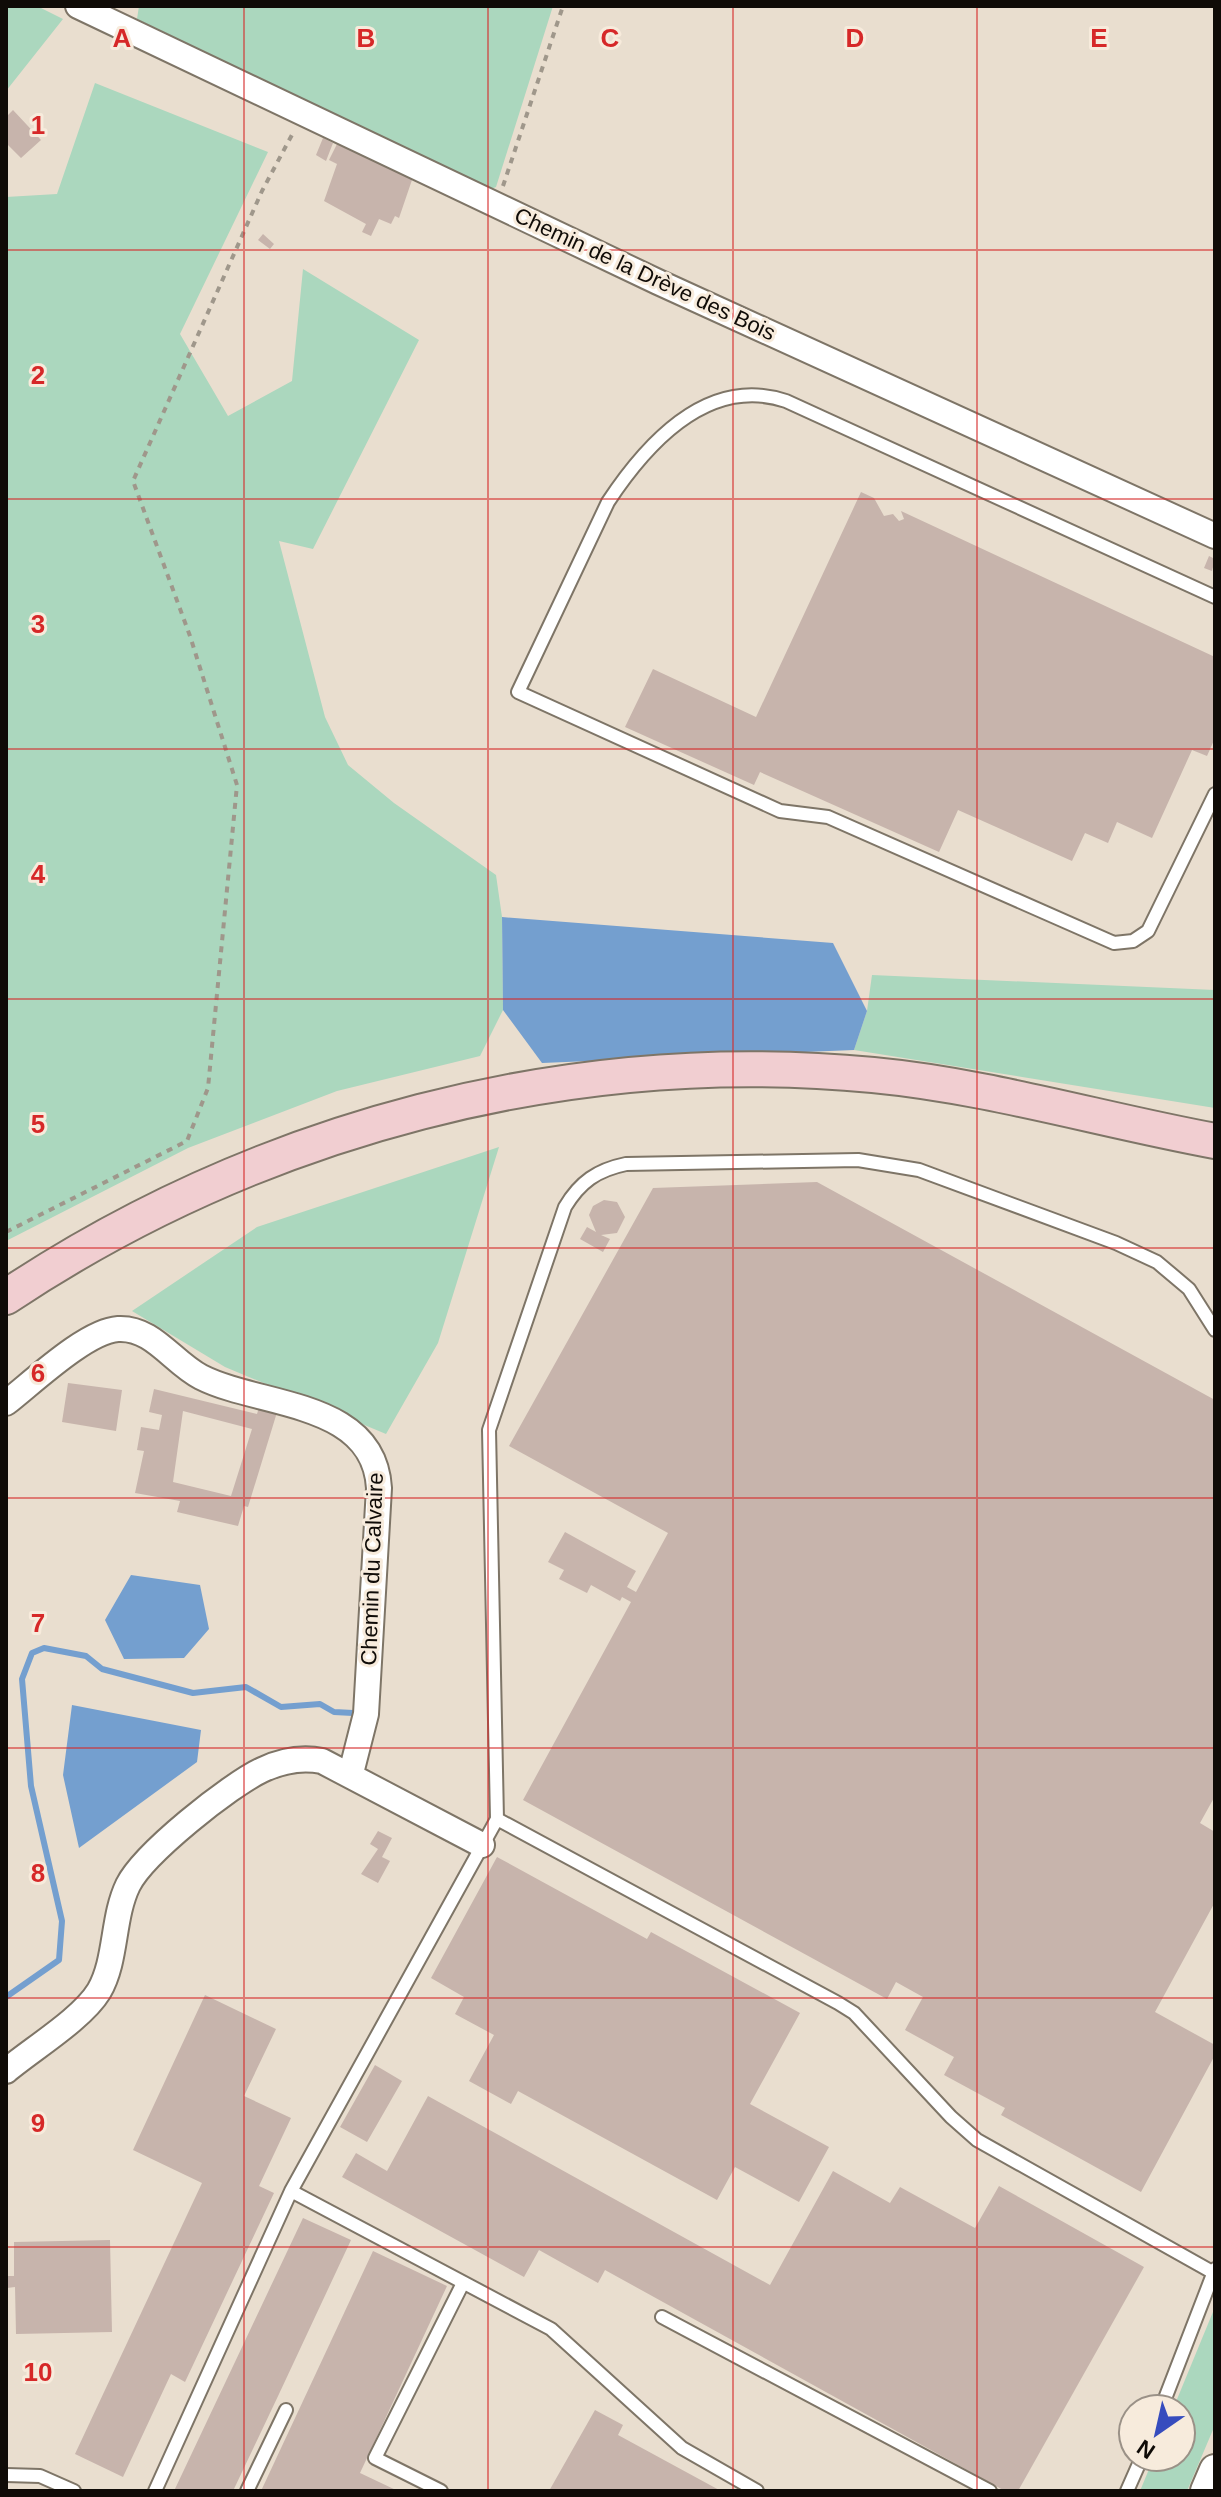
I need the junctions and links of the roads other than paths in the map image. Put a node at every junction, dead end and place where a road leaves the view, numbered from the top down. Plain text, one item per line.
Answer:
1 (78, 6) edge
2 (1215, 536) edge
3 (1215, 597) edge
4 (1215, 794) edge
5 (1105, 1120) junction
6 (1215, 1141) edge
7 (1215, 1158) edge
8 (223, 1182) junction
9 (6, 1297) edge
10 (6, 1321) edge
11 (1215, 1330) edge
12 (6, 1403) edge
13 (351, 1773) junction
14 (497, 1819) junction
15 (482, 1845) junction
16 (6, 2071) edge
17 (291, 2191) junction
18 (1215, 2271) edge
19 (463, 2283) junction
20 (662, 2317) dead end
21 (1167, 2393) edge
22 (286, 2410) dead end
23 (1215, 2470) edge
24 (6, 2475) edge
25 (74, 2491) edge
26 (155, 2491) edge
27 (247, 2491) edge
28 (441, 2491) edge
29 (757, 2491) edge
30 (990, 2491) edge
31 (1206, 2491) edge

1 - 2 street, Chemin de la Drève des Bois
3 - 4 lane
5 - 6 main road
5 - 7 main road
5 - 8 main road
8 - 9 main road
8 - 10 main road
11 - 14 lane
12 - 13 street, Chemin du Calvaire
13 - 15 street
13 - 16 street
14 - 15 lane
14 - 18 lane
15 - 17 lane
17 - 19 lane
17 - 26 lane
18 - 21 lane
19 - 28 lane
19 - 29 lane
20 - 30 lane
22 - 27 lane
23 - 31 street
24 - 25 lane

